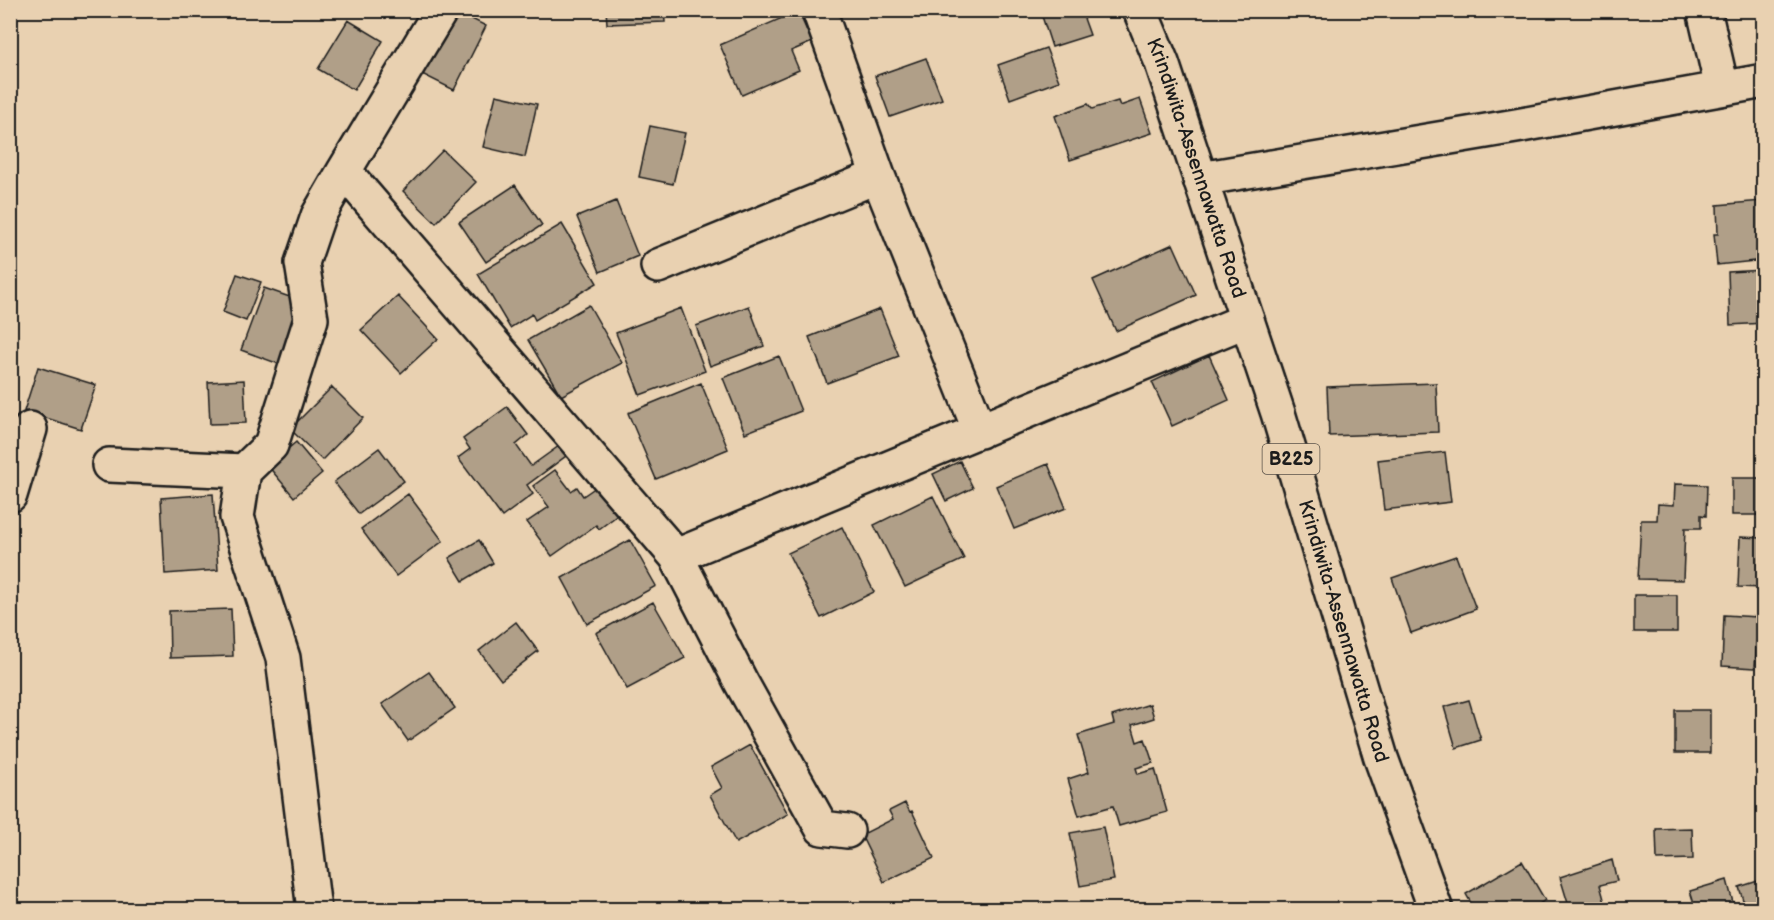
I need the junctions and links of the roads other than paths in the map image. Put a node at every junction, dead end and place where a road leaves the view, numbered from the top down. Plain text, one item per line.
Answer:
1 (441, 10) edge
2 (819, 10) edge
3 (1140, 10) edge
4 (1704, 10) edge
5 (1764, 81) edge
6 (1722, 88) junction
7 (345, 171) junction
8 (878, 176) junction
9 (1200, 179) junction
10 (658, 266) dead end
11 (1247, 320) junction
12 (30, 429) dead end
13 (980, 431) junction
14 (109, 465) dead end
15 (244, 471) junction
16 (10, 495) edge
17 (676, 556) junction
18 (847, 831) dead end
19 (314, 909) edge
20 (1436, 909) edge

1 - 7 street
2 - 8 street
3 - 9 street, Krindiwita-Assennawatta Road / B225
4 - 6 street
5 - 6 street
6 - 9 street
7 - 15 street
7 - 17 street
8 - 10 street
8 - 13 street
9 - 11 street, Krindiwita-Assennawatta Road / B225
11 - 13 street
11 - 20 street, Krindiwita-Assennawatta Road / B225
12 - 16 street
13 - 17 street
14 - 15 street
15 - 19 street
17 - 18 street

